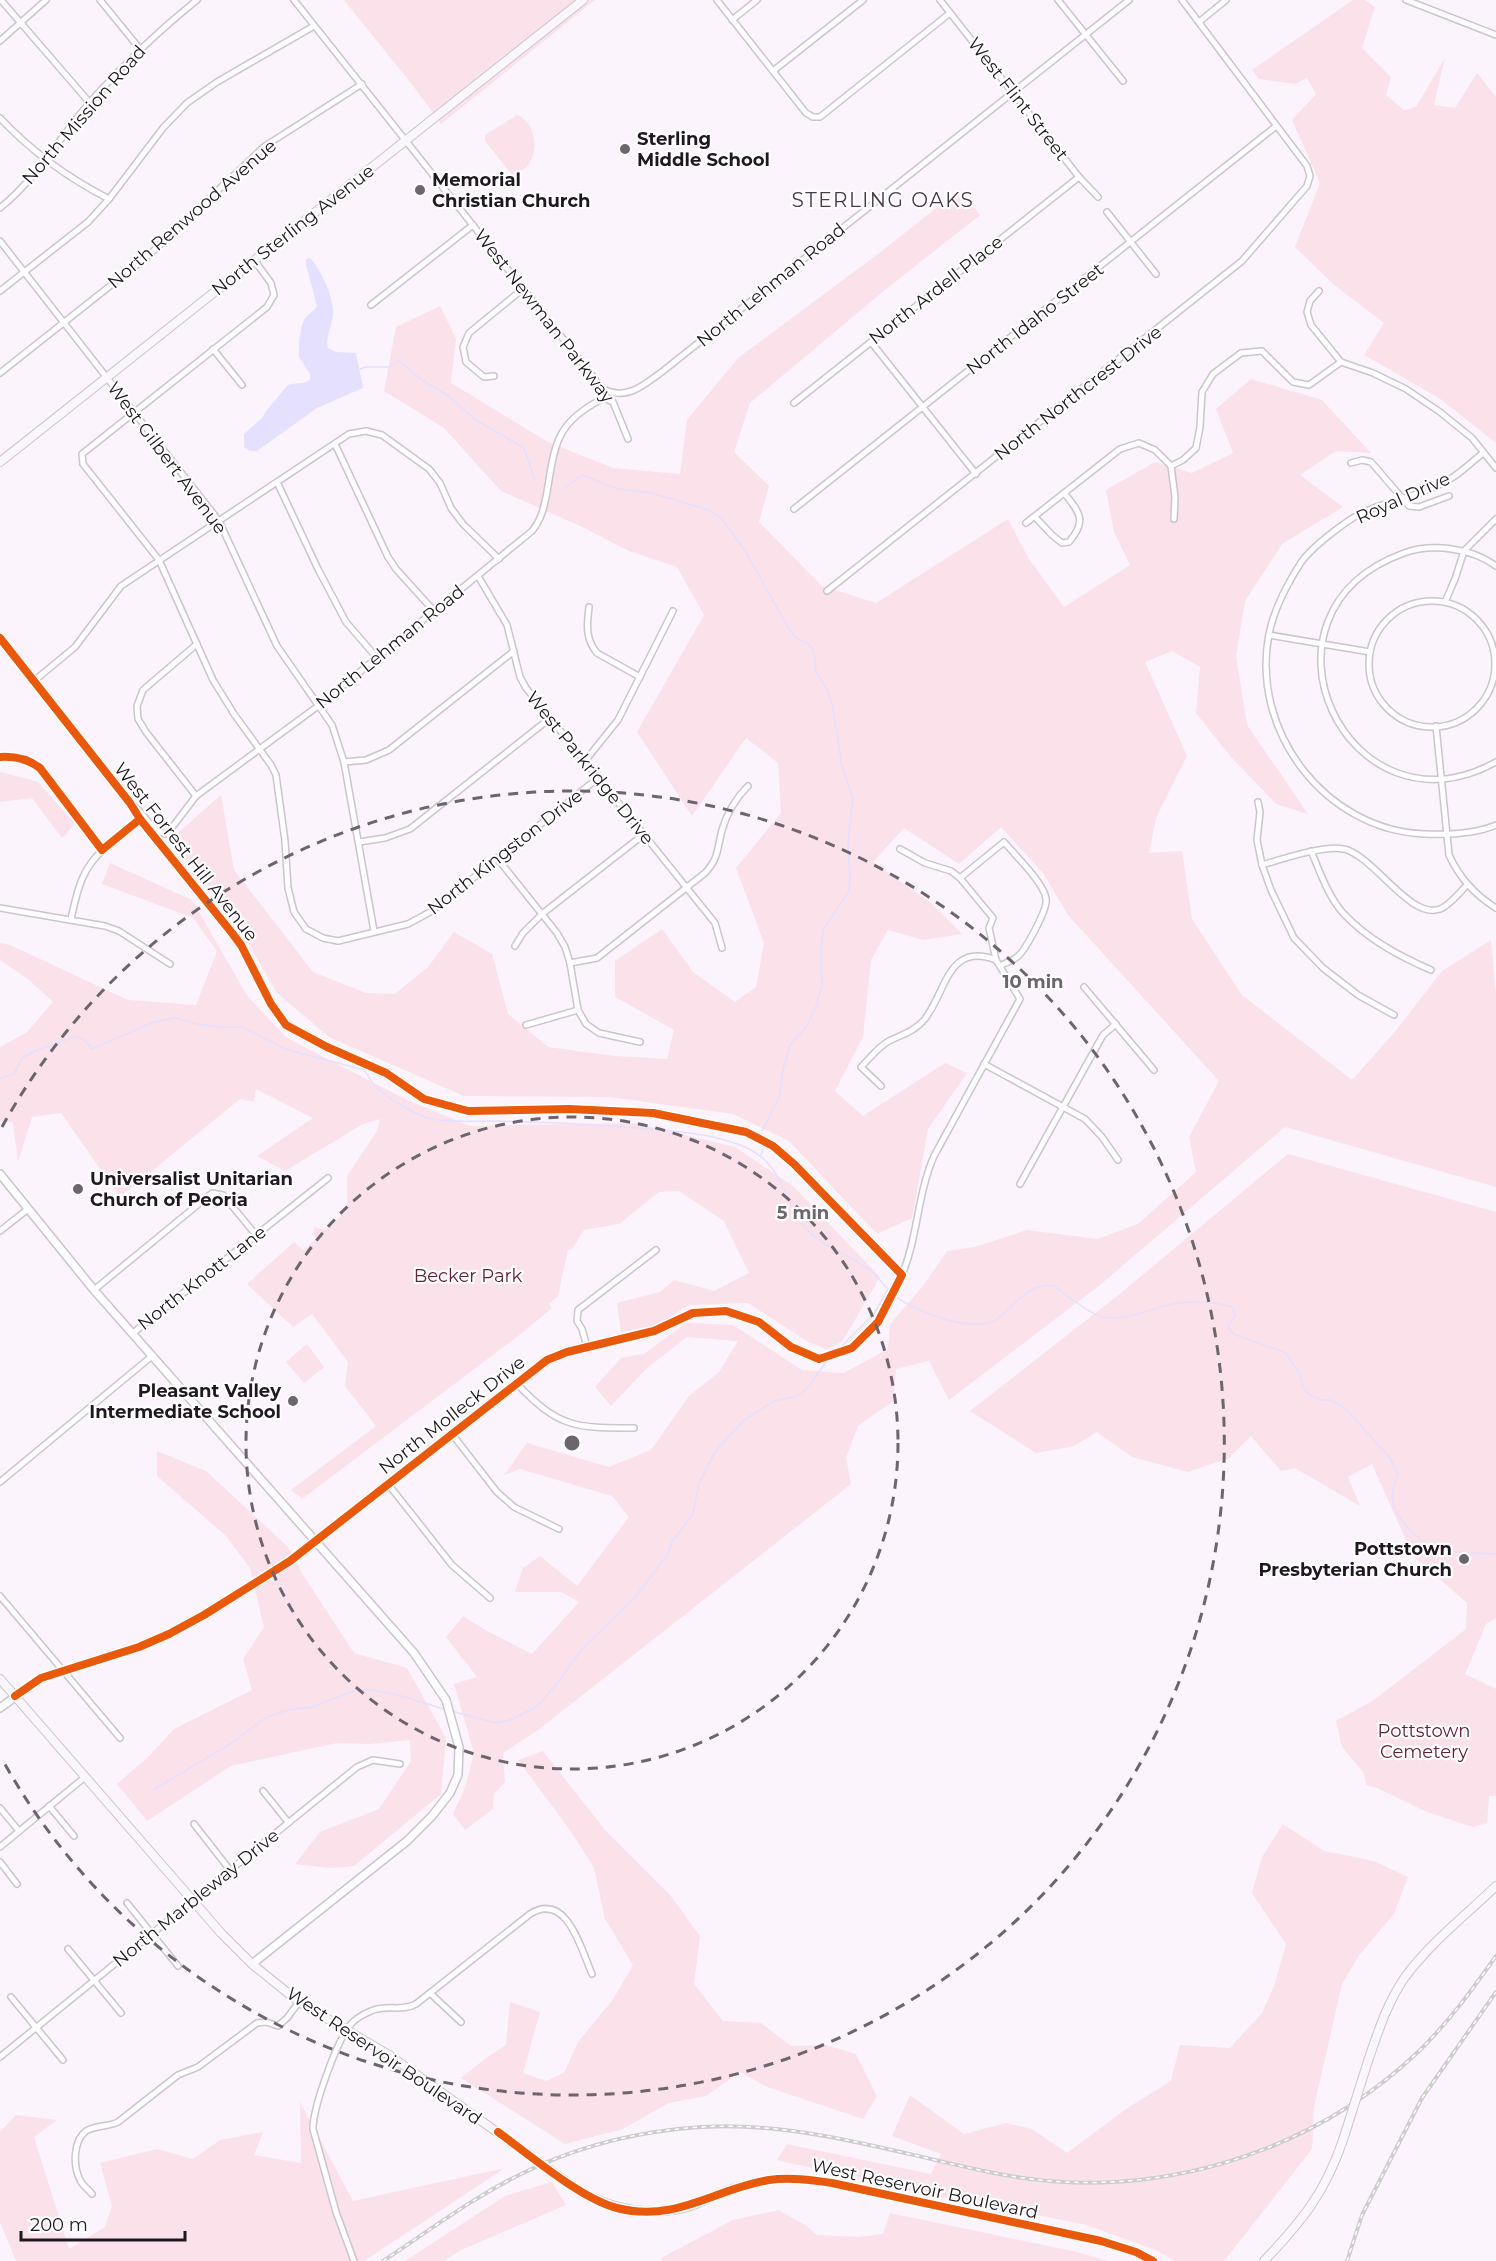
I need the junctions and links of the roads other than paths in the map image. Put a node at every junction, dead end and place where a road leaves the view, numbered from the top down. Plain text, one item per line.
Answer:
1 (0, 0) edge
2 (45, 0) edge
3 (100, 0) edge
4 (196, 0) edge
5 (294, 0) edge
6 (583, 0) edge
7 (717, 0) edge
8 (757, 0) edge
9 (863, 0) edge
10 (940, 0) edge
11 (1058, 0) edge
12 (1129, 0) edge
13 (1182, 0) edge
14 (1226, 0) edge
15 (1406, 0) edge
16 (950, 13) junction
17 (732, 20) junction
18 (1199, 22) junction
19 (21, 24) junction
20 (314, 26) junction
21 (1085, 34) junction
22 (1496, 36) edge
23 (0, 41) edge
24 (140, 49) junction
25 (773, 71) junction
26 (1124, 81) dead end
27 (362, 84) junction
28 (1012, 92) junction
29 (90, 103) junction
30 (0, 118) edge
31 (1275, 127) junction
32 (407, 140) junction
33 (44, 159) junction
34 (1079, 177) junction
35 (1098, 197) dead end
36 (109, 199) junction
37 (0, 208) edge
38 (1107, 212) dead end
39 (473, 225) junction
40 (0, 241) edge
41 (1131, 243) junction
42 (254, 260) junction
43 (24, 272) junction
44 (1156, 274) dead end
45 (524, 288) junction
46 (0, 291) edge
47 (1319, 291) dead end
48 (371, 305) dead end
49 (64, 323) junction
50 (871, 342) junction
51 (213, 350) junction
52 (1341, 362) junction
53 (0, 373) edge
54 (106, 376) junction
55 (494, 376) dead end
56 (242, 385) dead end
57 (603, 389) junction
58 (604, 398) junction
59 (794, 403) dead end
60 (923, 407) junction
61 (134, 413) junction
62 (628, 440) dead end
63 (335, 444) junction
64 (1484, 453) junction
65 (1, 460) edge
66 (1351, 463) dead end
67 (1171, 466) junction
68 (1496, 468) edge
69 (976, 474) junction
70 (277, 482) junction
71 (1065, 494) junction
72 (1449, 496) dead end
73 (1402, 500) junction
74 (794, 509) dead end
75 (1035, 517) junction
76 (1174, 519) dead end
77 (1496, 519) edge
78 (219, 521) junction
79 (1026, 523) dead end
80 (1464, 552) junction
81 (499, 559) junction
82 (159, 560) junction
83 (1496, 566) edge
84 (478, 576) junction
85 (827, 591) dead end
86 (1445, 602) junction
87 (589, 608) dead end
88 (434, 611) junction
89 (673, 611) dead end
90 (1269, 635) junction
91 (0, 639) edge
92 (197, 644) junction
93 (1322, 645) junction
94 (514, 651) junction
95 (1370, 652) junction
96 (377, 658) junction
97 (640, 677) junction
98 (1494, 680) edge
99 (34, 681) junction
100 (318, 706) junction
101 (549, 719) junction
102 (1436, 726) junction
103 (260, 749) junction
104 (0, 757) edge
105 (585, 761) junction
106 (344, 762) junction
107 (1496, 762) edge
108 (598, 778) junction
109 (1441, 779) junction
110 (748, 786) dead end
111 (196, 796) junction
112 (130, 802) junction
113 (1258, 802) dead end
114 (140, 819) junction
115 (1496, 825) edge
116 (644, 835) junction
117 (1445, 835) junction
118 (359, 842) junction
119 (900, 849) dead end
120 (102, 850) junction
121 (1311, 851) junction
122 (497, 858) junction
123 (1262, 865) junction
124 (960, 878) junction
125 (1467, 885) junction
126 (687, 889) junction
127 (0, 908) edge
128 (1496, 908) edge
129 (542, 914) junction
130 (71, 919) junction
131 (374, 931) junction
132 (515, 946) dead end
133 (722, 948) dead end
134 (570, 963) junction
135 (998, 963) junction
136 (170, 964) dead end
137 (1431, 970) dead end
138 (1084, 987) dead end
139 (578, 1010) junction
140 (1394, 1015) dead end
141 (1116, 1024) junction
142 (525, 1025) dead end
143 (640, 1042) dead end
144 (984, 1064) junction
145 (1154, 1070) dead end
146 (881, 1086) dead end
147 (1063, 1107) junction
148 (1118, 1160) dead end
149 (0, 1174) edge
150 (328, 1178) dead end
151 (1020, 1184) dead end
152 (28, 1209) junction
153 (0, 1231) edge
154 (256, 1235) junction
155 (656, 1250) dead end
156 (902, 1275) junction
157 (94, 1290) junction
158 (133, 1333) junction
159 (587, 1347) junction
160 (152, 1356) junction
161 (517, 1384) junction
162 (634, 1428) dead end
163 (452, 1434) junction
164 (0, 1482) edge
165 (388, 1484) junction
166 (559, 1529) dead end
167 (316, 1541) junction
168 (0, 1596) edge
169 (490, 1598) dead end
170 (63, 1670) junction
171 (0, 1679) edge
172 (15, 1696) junction
173 (0, 1708) edge
174 (120, 1738) dead end
175 (400, 1764) dead end
176 (85, 1777) junction
177 (263, 1791) dead end
178 (49, 1806) junction
179 (0, 1808) edge
180 (288, 1822) junction
181 (194, 1824) dead end
182 (19, 1831) junction
183 (74, 1836) dead end
184 (0, 1847) edge
185 (0, 1862) edge
186 (230, 1870) junction
187 (17, 1884) dead end
188 (1496, 1886) edge
189 (192, 1900) junction
190 (127, 1903) dead end
191 (152, 1933) junction
192 (68, 1949) dead end
193 (252, 1964) junction
194 (178, 1966) dead end
195 (592, 1974) dead end
196 (94, 1980) junction
197 (430, 1994) junction
198 (11, 1997) dead end
199 (299, 2002) junction
200 (121, 2013) dead end
201 (461, 2022) dead end
202 (36, 2028) junction
203 (347, 2029) junction
204 (0, 2057) edge
205 (63, 2060) dead end
206 (92, 2194) dead end
207 (354, 2261) edge
208 (1153, 2261) edge
209 (1264, 2261) edge

1 - 19 street
2 - 19 street
3 - 24 street
4 - 24 street, North Mission Road
5 - 20 street, West Newman Parkway
6 - 32 main road, North Sterling Avenue
7 - 17 street
8 - 17 street
9 - 25 street
10 - 16 street, West Flint Street
11 - 21 street
12 - 21 street, North Lehman Road
13 - 18 street
14 - 18 street
15 - 22 street
16 - 25 street
16 - 28 street, West Flint Street
17 - 25 street
18 - 31 street
19 - 23 street
19 - 29 street
20 - 27 street, West Newman Parkway
20 - 36 street
21 - 26 street
21 - 28 street, North Lehman Road
24 - 29 street, North Mission Road
27 - 32 street, West Newman Parkway
27 - 49 street, North Renwood Avenue
28 - 34 street, West Flint Street
28 - 57 street, North Lehman Road
29 - 33 street, North Mission Road
30 - 33 street
31 - 41 street, North Idaho Street
31 - 69 street, North Northcrest Drive
32 - 39 street, West Newman Parkway
32 - 42 main road, North Sterling Avenue
33 - 36 street
33 - 37 street, North Mission Road
34 - 35 street, West Flint Street
34 - 50 street, North Ardell Place
36 - 43 street
38 - 41 street
39 - 45 street, West Newman Parkway
39 - 48 street
40 - 43 street, West Gilbert Avenue
41 - 44 street
41 - 60 street, North Idaho Street
42 - 51 street
42 - 54 main road, North Sterling Avenue
43 - 46 street
43 - 49 street, West Gilbert Avenue
45 - 55 street
45 - 57 street, West Newman Parkway
47 - 52 street
49 - 53 street, North Renwood Avenue
49 - 54 street, West Gilbert Avenue
50 - 59 street, North Ardell Place
50 - 60 street
51 - 56 street
51 - 61 street
52 - 64 street
52 - 67 street
54 - 61 street, West Gilbert Avenue
54 - 65 main road, North Sterling Avenue
57 - 58 street, West Newman Parkway
58 - 62 street, West Newman Parkway
58 - 81 street, North Lehman Road
60 - 69 street
60 - 74 street, North Idaho Street
61 - 78 street, West Gilbert Avenue
61 - 82 street, North Kingston Drive
63 - 70 street
63 - 81 street
63 - 88 street
64 - 68 street
64 - 73 street, Royal Drive
66 - 73 street
67 - 71 street
67 - 76 street
69 - 85 street, North Northcrest Drive
70 - 78 street
70 - 96 street
71 - 75 street
71 - 75 street
72 - 73 street
73 - 90 street, Royal Drive
75 - 79 street
77 - 80 street
78 - 82 street
78 - 100 street, West Gilbert Avenue
80 - 83 street
80 - 86 street
80 - 93 street
81 - 84 street, North Lehman Road
82 - 92 street, North Kingston Drive
82 - 99 street
84 - 88 street, North Lehman Road
84 - 94 street, West Parkridge Drive
86 - 95 street
86 - 98 street
87 - 97 street
88 - 96 street, North Lehman Road
89 - 97 street, North Kingston Drive
90 - 93 street
90 - 117 street, Royal Drive
91 - 99 street, West Forrest Hill Avenue
92 - 103 street, North Kingston Drive
92 - 111 street
93 - 95 street
93 - 109 street
94 - 101 street, West Parkridge Drive
94 - 106 street
95 - 102 street
96 - 100 street, North Lehman Road
97 - 105 street, North Kingston Drive
98 - 102 street
99 - 112 street, West Forrest Hill Avenue
100 - 103 street, North Lehman Road
100 - 106 street, West Gilbert Avenue
101 - 105 street, West Parkridge Drive
101 - 118 street
102 - 109 street
103 - 111 street, North Lehman Road
103 - 131 street, North Kingston Drive
104 - 120 street
105 - 108 street, West Parkridge Drive
106 - 118 street, West Gilbert Avenue
107 - 109 street
108 - 116 street, West Parkridge Drive
108 - 122 street, North Kingston Drive
109 - 117 street
110 - 126 street
111 - 112 street, North Lehman Road
112 - 114 street, West Forrest Hill Avenue
113 - 123 street
114 - 120 street
114 - 156 street, West Forrest Hill Avenue
115 - 117 street, Royal Drive
116 - 126 street, West Parkridge Drive
116 - 129 street
117 - 125 street
118 - 131 street, West Gilbert Avenue
119 - 124 street
120 - 130 street
121 - 123 street
121 - 125 street
121 - 137 street
122 - 129 street
122 - 131 street, North Kingston Drive
123 - 140 street
124 - 135 street
124 - 135 street
125 - 128 street
126 - 133 street, West Parkridge Drive
126 - 134 street
127 - 130 street
129 - 132 street
129 - 134 street
130 - 136 street
134 - 139 street
135 - 144 street, North Molleck Drive
135 - 146 street
138 - 141 street
139 - 142 street
139 - 143 street
141 - 145 street
141 - 147 street
144 - 147 street
144 - 156 street, North Molleck Drive
147 - 148 street
147 - 151 street
149 - 152 street
150 - 154 street, North Knott Lane
152 - 153 street
152 - 157 street
154 - 157 street
154 - 158 street, North Knott Lane
155 - 159 street
156 - 159 street, North Molleck Drive
157 - 158 street
158 - 160 street
159 - 161 street, North Molleck Drive
160 - 164 street
160 - 167 street
161 - 162 street
161 - 163 street, North Molleck Drive
163 - 165 street, North Molleck Drive
163 - 166 street
165 - 167 street, North Molleck Drive
165 - 169 street
167 - 170 street, North Molleck Drive
167 - 193 street
168 - 170 street
170 - 172 street, North Molleck Drive
170 - 174 street
171 - 172 main road, West Reservoir Boulevard
172 - 173 street, North Molleck Drive
172 - 176 main road, West Reservoir Boulevard
175 - 180 street, North Marbleway Drive
176 - 178 street
176 - 189 main road, West Reservoir Boulevard
177 - 180 street
178 - 182 street
178 - 183 street
179 - 182 street
180 - 186 street, North Marbleway Drive
181 - 186 street
182 - 184 street
185 - 187 street
186 - 189 street, North Marbleway Drive
188 - 209 main road, bridge
189 - 191 street, North Marbleway Drive
189 - 193 main road, West Reservoir Boulevard
190 - 191 street
191 - 194 street
191 - 196 street, North Marbleway Drive
192 - 196 street
193 - 199 main road, West Reservoir Boulevard
195 - 197 street
196 - 200 street
196 - 202 street, North Marbleway Drive
197 - 201 street
197 - 203 street
198 - 202 street
199 - 203 main road, West Reservoir Boulevard
199 - 206 street
202 - 204 street, North Marbleway Drive
202 - 205 street
203 - 207 street
203 - 208 main road, West Reservoir Boulevard

